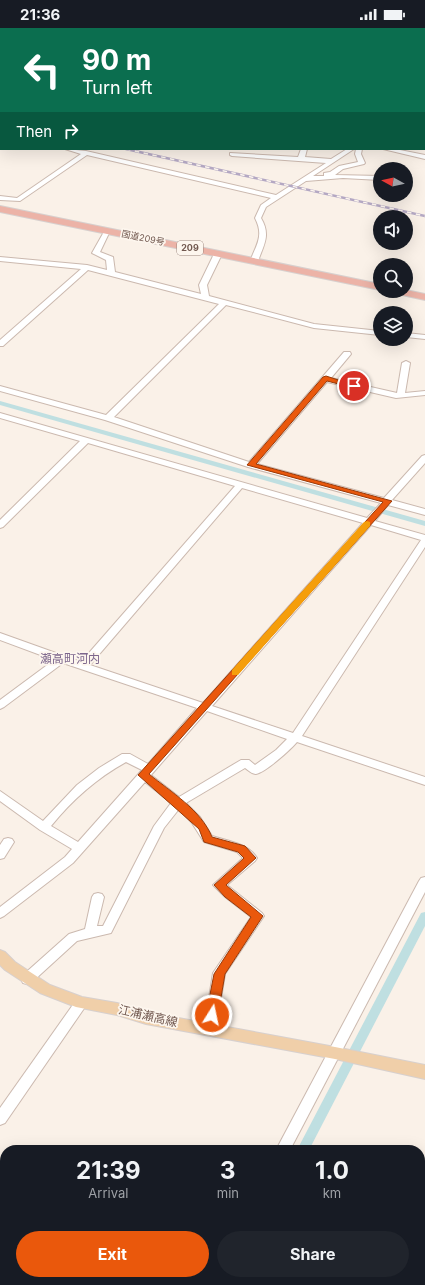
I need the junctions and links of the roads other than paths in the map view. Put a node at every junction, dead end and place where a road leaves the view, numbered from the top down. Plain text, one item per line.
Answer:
1 (72, 150) edge
2 (304, 150) edge
3 (349, 150) edge
4 (359, 150) edge
5 (391, 150) edge
6 (86, 153) junction
7 (233, 154) edge
8 (425, 157) edge
9 (301, 159) junction
10 (332, 161) junction
11 (312, 174) junction
12 (373, 178) edge
13 (303, 179) junction
14 (276, 197) junction
15 (0, 198) edge
16 (0, 209) edge
17 (107, 231) junction
18 (218, 254) junction
19 (0, 258) edge
20 (254, 261) junction
21 (86, 267) junction
22 (111, 273) junction
23 (373, 286) edge
24 (413, 294) edge
25 (205, 297) junction
26 (425, 297) edge
27 (224, 303) junction
28 (373, 331) edge
29 (413, 336) edge
30 (425, 337) edge
31 (0, 344) edge
32 (347, 354) dead end
33 (406, 363) dead end
34 (326, 379) junction
35 (0, 388) edge
36 (425, 393) edge
37 (401, 395) junction
38 (0, 415) edge
39 (108, 418) junction
40 (86, 440) junction
41 (425, 458) edge
42 (251, 465) junction
43 (240, 485) junction
44 (388, 501) junction
45 (425, 512) edge
46 (370, 521) junction
47 (0, 525) edge
48 (425, 539) edge
49 (0, 636) edge
50 (62, 659) junction
51 (83, 666) junction
52 (0, 705) edge
53 (205, 707) junction
54 (296, 736) junction
55 (146, 772) junction
56 (425, 781) edge
57 (0, 795) edge
58 (178, 802) junction
59 (44, 827) junction
60 (8, 842) dead end
61 (79, 848) junction
62 (0, 855) edge
63 (425, 881) edge
64 (98, 897) dead end
65 (0, 913) edge
66 (90, 932) junction
67 (0, 956) edge
68 (27, 978) junction
69 (81, 1003) junction
70 (210, 1029) junction
71 (335, 1053) junction
72 (425, 1072) edge
73 (0, 1119) edge
74 (286, 1145) edge

1 - 6 street
2 - 9 street
3 - 10 street
4 - 11 street
5 - 8 street
6 - 14 street
6 - 15 street
7 - 9 street
9 - 10 street
10 - 11 street
11 - 13 street
12 - 13 street
13 - 14 street
14 - 20 street
16 - 17 highway, 国道209号 / 209
17 - 18 highway, 国道209号 / 209
17 - 22 street
18 - 20 highway, 国道209号 / 209
18 - 25 street
19 - 21 street
20 - 23 highway, 国道209号 / 209
21 - 22 street
21 - 31 street
22 - 25 street
24 - 26 highway
25 - 27 street
27 - 28 street
27 - 39 street
29 - 30 street
32 - 34 street
33 - 37 street
34 - 37 street
34 - 42 street
35 - 39 street
36 - 37 street
38 - 40 street
39 - 42 street
40 - 43 street
40 - 47 street
41 - 44 street
42 - 44 street
43 - 46 street
43 - 51 street
44 - 45 street
44 - 46 street
46 - 48 street
46 - 53 street
48 - 54 street
49 - 50 street
50 - 51 street
50 - 52 street
51 - 53 street
53 - 54 street
53 - 55 street
54 - 56 street
54 - 58 street
55 - 58 street
55 - 59 street
55 - 61 street
57 - 59 street
58 - 66 street
58 - 70 street
59 - 61 street
60 - 62 street
61 - 65 street
63 - 71 street
64 - 66 street
66 - 68 street
67 - 68 main road, 江浦瀬高線
68 - 69 main road, 江浦瀬高線
69 - 70 main road, 江浦瀬高線
69 - 73 street
70 - 71 main road, 江浦瀬高線
71 - 72 main road, 江浦瀬高線
71 - 74 street

